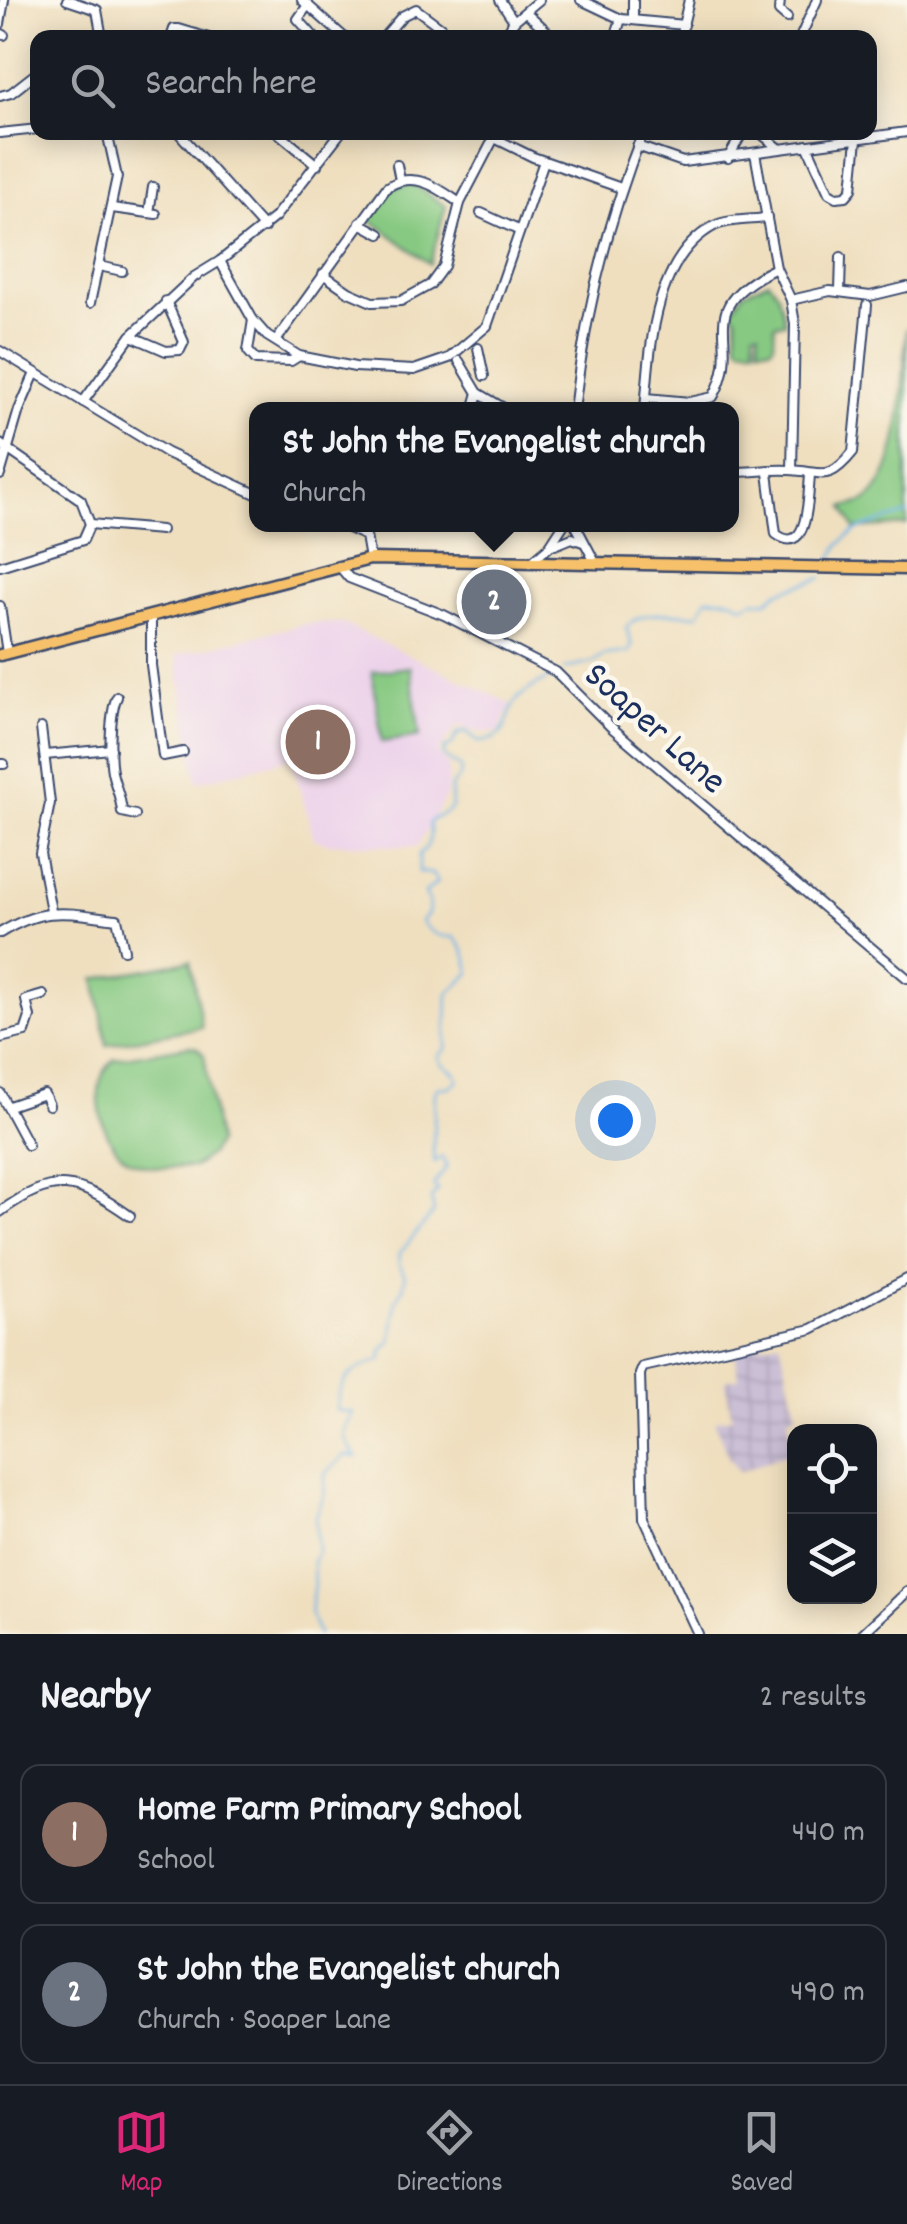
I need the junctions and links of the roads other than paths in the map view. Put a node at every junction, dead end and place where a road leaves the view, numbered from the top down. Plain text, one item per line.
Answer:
1 (4, 0) edge
2 (67, 0) edge
3 (500, 0) edge
4 (539, 0) edge
5 (581, 0) edge
6 (633, 0) edge
7 (690, 0) edge
8 (780, 0) edge
9 (817, 0) edge
10 (306, 3) edge
11 (109, 6) dead end
12 (97, 10) junction
13 (527, 13) junction
14 (787, 18) dead end
15 (622, 19) junction
16 (633, 19) junction
17 (514, 21) junction
18 (0, 24) edge
19 (684, 25) junction
20 (101, 30) edge
21 (309, 30) edge
22 (336, 30) edge
23 (390, 30) edge
24 (444, 30) edge
25 (509, 30) edge
26 (545, 30) edge
27 (618, 30) edge
28 (682, 30) edge
29 (804, 30) edge
30 (30, 78) edge
31 (0, 96) edge
32 (30, 131) edge
33 (907, 132) edge
34 (0, 133) edge
35 (877, 136) edge
36 (108, 140) edge
37 (185, 140) edge
38 (287, 140) edge
39 (336, 140) edge
40 (493, 140) edge
41 (498, 140) edge
42 (640, 140) edge
43 (738, 140) edge
44 (769, 140) edge
45 (843, 140) edge
46 (857, 140) edge
47 (807, 145) junction
48 (637, 146) junction
49 (780, 149) junction
50 (755, 154) junction
51 (728, 158) junction
52 (544, 161) junction
53 (318, 164) junction
54 (397, 165) dead end
55 (393, 184) junction
56 (153, 187) dead end
57 (621, 188) junction
58 (460, 203) junction
59 (112, 208) junction
60 (481, 213) dead end
61 (768, 218) junction
62 (360, 224) junction
63 (264, 228) junction
64 (518, 230) junction
65 (380, 234) dead end
66 (841, 257) dead end
67 (220, 262) junction
68 (99, 266) junction
69 (776, 268) junction
70 (122, 271) dead end
71 (323, 274) junction
72 (907, 287) edge
73 (840, 291) junction
74 (791, 300) junction
75 (166, 301) junction
76 (90, 303) dead end
77 (867, 305) dead end
78 (253, 320) junction
79 (130, 336) junction
80 (276, 341) junction
81 (478, 348) dead end
82 (0, 352) edge
83 (300, 356) junction
84 (480, 362) junction
85 (35, 373) junction
86 (484, 376) dead end
87 (478, 393) junction
88 (646, 398) junction
89 (83, 402) junction
90 (475, 402) edge
91 (493, 402) edge
92 (575, 402) edge
93 (646, 402) edge
94 (3, 446) edge
95 (792, 470) junction
96 (739, 472) edge
97 (768, 473) junction
98 (0, 475) edge
99 (810, 475) junction
100 (249, 491) edge
101 (90, 524) junction
102 (160, 530) dead end
103 (358, 532) edge
104 (559, 532) edge
105 (579, 532) edge
106 (583, 542) junction
107 (549, 548) junction
108 (370, 560) junction
109 (530, 563) junction
110 (596, 564) junction
111 (0, 566) edge
112 (339, 566) junction
113 (907, 569) edge
114 (0, 606) edge
115 (151, 617) junction
116 (4, 654) edge
117 (117, 697) dead end
118 (98, 706) dead end
119 (112, 707) junction
120 (40, 725) dead end
121 (110, 749) junction
122 (183, 752) dead end
123 (45, 754) junction
124 (135, 815) dead end
125 (51, 911) junction
126 (0, 933) edge
127 (124, 950) dead end
128 (907, 978) edge
129 (44, 995) dead end
130 (0, 1038) edge
131 (0, 1094) edge
132 (10, 1106) junction
133 (49, 1106) dead end
134 (28, 1145) dead end
135 (0, 1212) edge
136 (130, 1216) dead end
137 (907, 1279) edge
138 (907, 1592) edge
139 (698, 1634) edge
140 (862, 1634) edge

1 - 18 street
2 - 12 street
3 - 17 street
4 - 13 street
5 - 15 street
6 - 16 street
7 - 19 street
8 - 14 street
9 - 29 street
10 - 21 street
10 - 22 street
11 - 12 street
12 - 20 street
13 - 17 street
13 - 26 street
15 - 16 street
15 - 27 street
16 - 19 street
17 - 25 street
19 - 28 street
23 - 24 street
30 - 31 street
32 - 34 street
33 - 35 street
36 - 59 street
37 - 63 street
38 - 53 street
39 - 53 street
40 - 58 street
41 - 52 street
42 - 48 street
43 - 51 street
44 - 49 street
45 - 47 street
46 - 47 street
47 - 49 street
48 - 51 street
48 - 57 street
49 - 50 street
50 - 51 street
50 - 61 street
52 - 57 street
52 - 64 street
53 - 63 street
54 - 55 street
55 - 58 street
55 - 62 street
56 - 59 street
57 - 92 street
58 - 71 street
59 - 68 street
60 - 64 street
61 - 69 street
61 - 88 street
62 - 65 street
62 - 71 street
63 - 67 street
64 - 83 street
66 - 73 street
67 - 75 street
67 - 78 street
68 - 70 street
68 - 76 street
69 - 74 street
69 - 88 street
71 - 80 street
72 - 73 street
73 - 74 street
74 - 95 street
75 - 79 street
75 - 79 street
77 - 99 street
78 - 80 street
78 - 83 street
79 - 89 street
80 - 83 street
81 - 84 street
82 - 85 street
84 - 86 street
84 - 87 street
85 - 89 street
85 - 94 street
87 - 90 street
87 - 91 street
88 - 93 street
89 - 100 street
94 - 98 street
94 - 101 street
95 - 97 street
95 - 99 street
96 - 97 street
97 - 99 street
101 - 102 street
101 - 111 street
103 - 108 street
104 - 107 street
105 - 106 street
106 - 107 street
106 - 110 street
107 - 109 street
108 - 109 main road
108 - 112 main road
109 - 110 main road
110 - 113 main road
112 - 115 main road
112 - 128 street, Soaper Lane
114 - 116 street
115 - 116 main road
115 - 122 street
117 - 119 street
118 - 119 street
119 - 121 street
120 - 123 street
121 - 123 street
121 - 124 street
123 - 125 street
125 - 126 street
125 - 127 street
129 - 130 street
131 - 132 street
132 - 133 street
132 - 134 street
135 - 136 street
137 - 139 street
138 - 140 street

